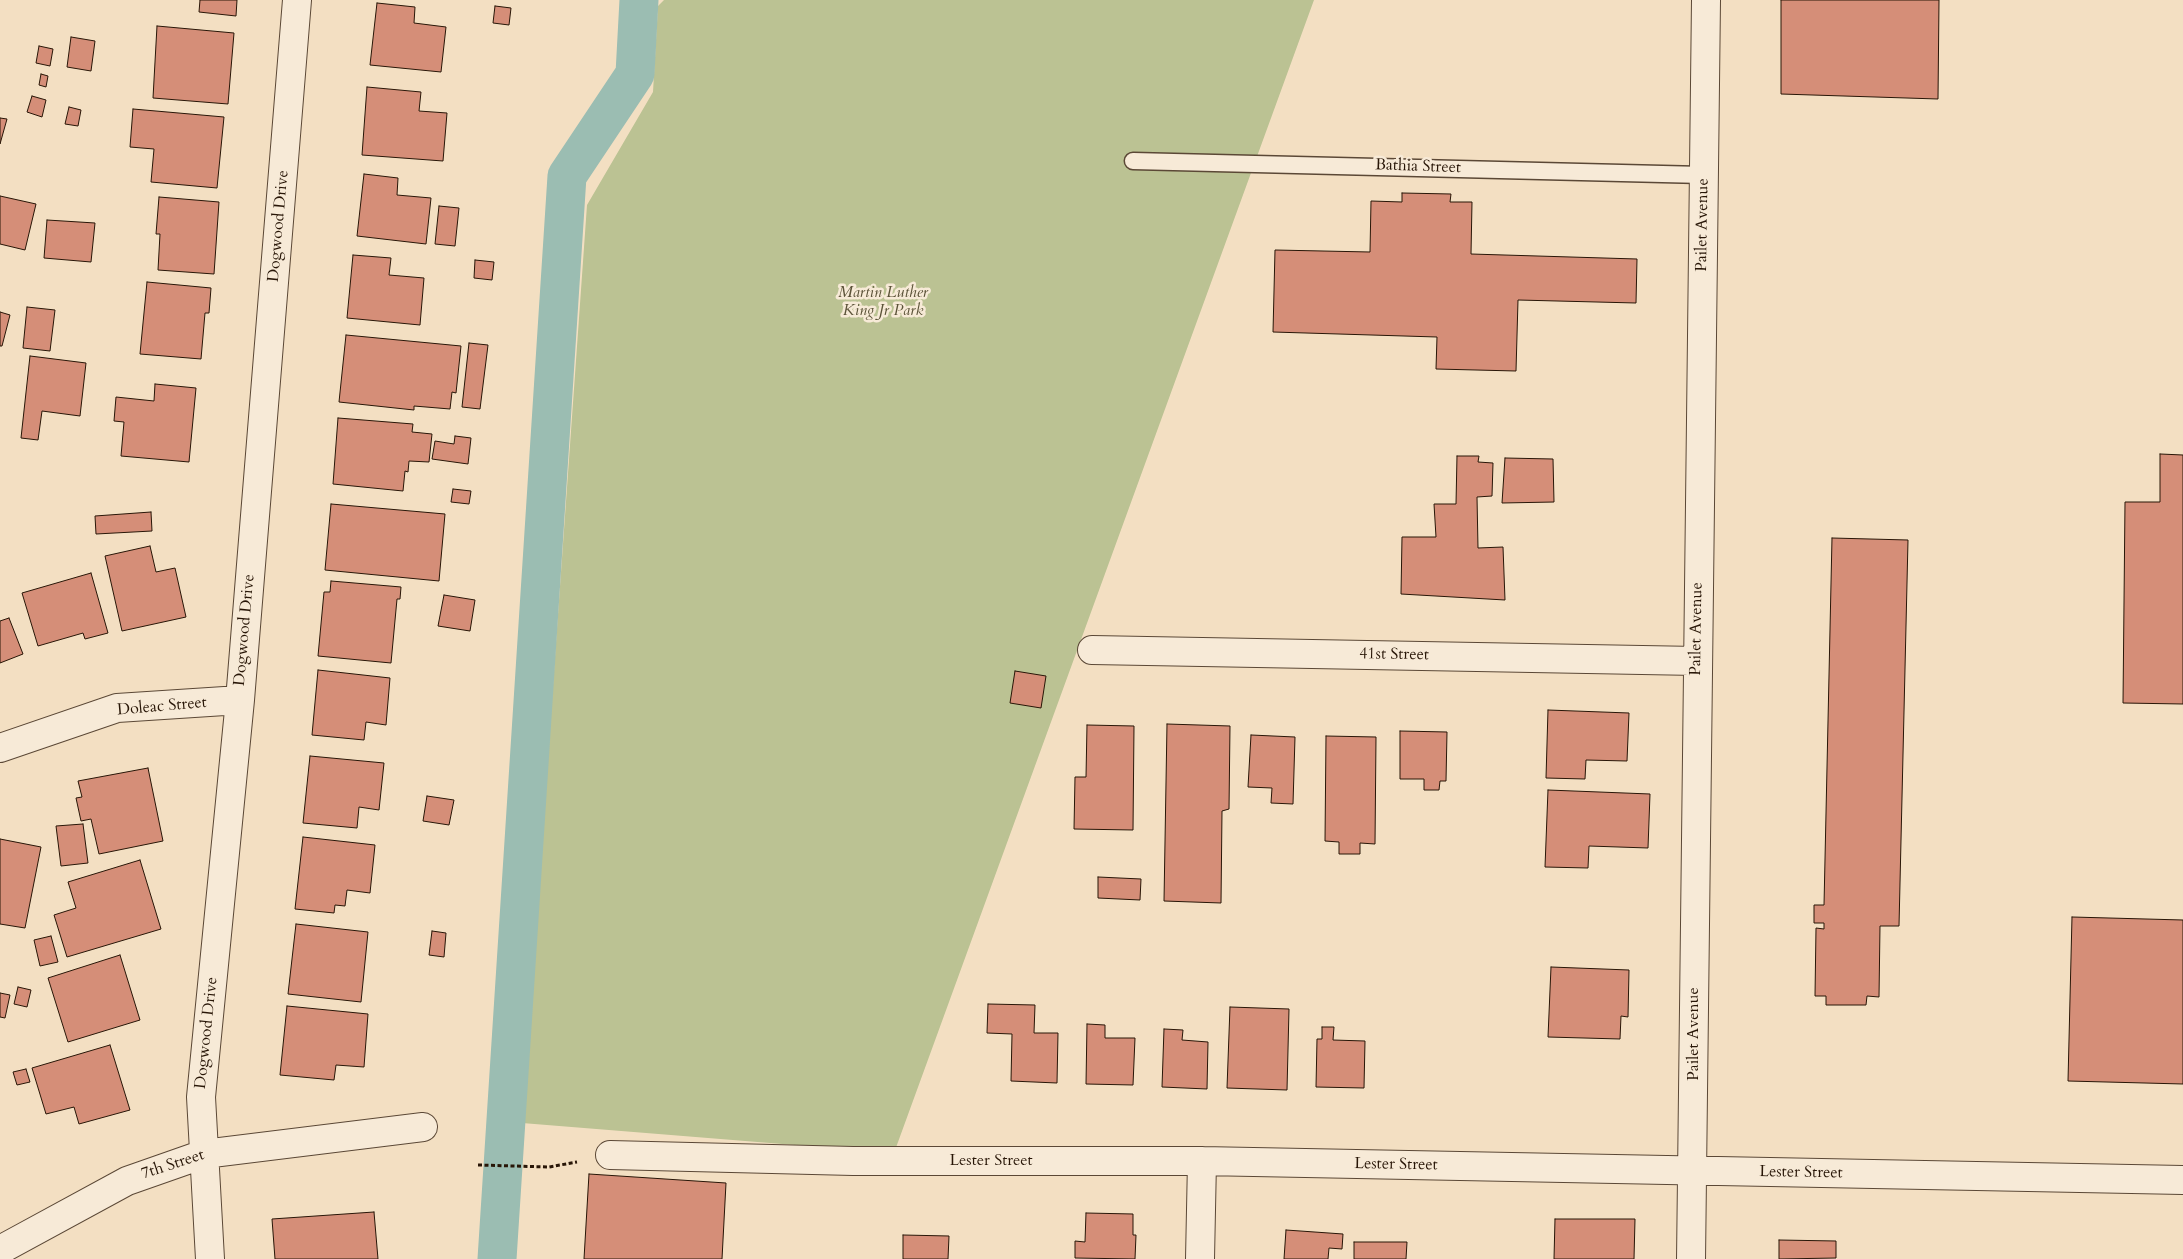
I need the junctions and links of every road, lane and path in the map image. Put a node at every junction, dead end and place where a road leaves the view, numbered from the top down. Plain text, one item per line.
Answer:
1 (297, 0) edge
2 (1706, 0) edge
3 (1133, 161) dead end
4 (1703, 175) junction
5 (1092, 650) dead end
6 (1697, 661) junction
7 (240, 700) junction
8 (0, 748) edge
9 (423, 1127) dead end
10 (204, 1154) junction
11 (610, 1155) dead end
12 (1202, 1160) junction
13 (478, 1165) dead end
14 (549, 1167) dead end
15 (1693, 1171) junction
16 (2183, 1180) edge
17 (0, 1250) edge
18 (210, 1259) edge
19 (1200, 1259) edge
20 (1691, 1259) edge

1 - 7 street, Dogwood Drive
2 - 4 street, Pailet Avenue
3 - 4 lane, Bathia Street
4 - 6 street, Pailet Avenue
5 - 6 street, 41st Street
6 - 15 street, Pailet Avenue
7 - 8 street, Doleac Street
7 - 10 street, Dogwood Drive
9 - 10 street, 7th Street
10 - 17 street, 7th Street
10 - 18 street, Dogwood Drive
11 - 12 street, Lester Street
12 - 15 street, Lester Street
12 - 19 street
13 - 14 path
15 - 16 street, Lester Street
15 - 20 street, Pailet Avenue

